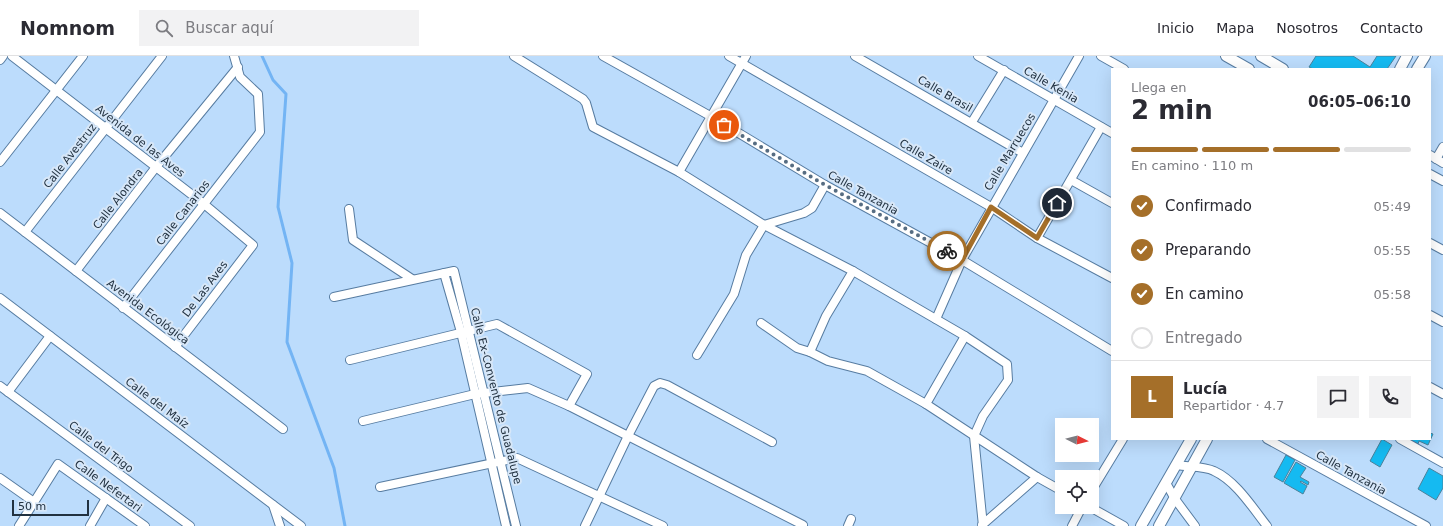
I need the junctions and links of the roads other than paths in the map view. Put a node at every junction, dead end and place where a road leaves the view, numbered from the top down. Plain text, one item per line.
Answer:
1 (3, 56) edge
2 (12, 56) edge
3 (82, 56) edge
4 (162, 56) edge
5 (234, 56) edge
6 (514, 56) edge
7 (603, 56) edge
8 (729, 56) edge
9 (855, 56) edge
10 (978, 56) edge
11 (1079, 56) edge
12 (1101, 56) edge
13 (1226, 56) edge
14 (1261, 56) edge
15 (1407, 56) edge
16 (1425, 56) edge
17 (0, 60) edge
18 (744, 60) edge
19 (238, 67) junction
20 (1122, 68) edge
21 (1247, 68) edge
22 (1281, 68) edge
23 (1401, 68) edge
24 (1419, 68) edge
25 (1004, 70) junction
26 (56, 90) junction
27 (1054, 100) junction
28 (712, 117) junction
29 (972, 122) junction
30 (1102, 127) junction
31 (106, 128) junction
32 (1111, 132) edge
33 (1443, 147) edge
34 (1023, 153) junction
35 (1433, 157) edge
36 (0, 162) edge
37 (1443, 163) edge
38 (156, 167) junction
39 (679, 172) junction
40 (1431, 175) edge
41 (1071, 180) junction
42 (1443, 182) edge
43 (825, 185) junction
44 (1111, 202) edge
45 (204, 204) junction
46 (991, 207) junction
47 (350, 209) dead end
48 (0, 213) edge
49 (764, 225) junction
50 (25, 232) junction
51 (1037, 238) junction
52 (1431, 244) edge
53 (253, 245) joint
54 (1443, 250) edge
55 (962, 260) junction
56 (76, 271) junction
57 (853, 271) junction
58 (444, 273) junction
59 (1111, 277) edge
60 (412, 279) junction
61 (334, 297) dead end
62 (0, 298) edge
63 (123, 308) junction
64 (1431, 316) edge
65 (936, 319) junction
66 (1443, 322) edge
67 (761, 323) dead end
68 (470, 330) junction
69 (461, 332) junction
70 (50, 336) junction
71 (965, 336) junction
72 (175, 347) junction
73 (1111, 350) edge
74 (810, 352) junction
75 (697, 355) dead end
76 (350, 360) dead end
77 (0, 386) edge
78 (1431, 388) edge
79 (8, 392) junction
80 (484, 392) junction
81 (475, 394) junction
82 (1443, 394) edge
83 (926, 404) junction
84 (569, 406) junction
85 (363, 421) dead end
86 (283, 429) dead end
87 (628, 436) junction
88 (974, 436) junction
89 (1121, 440) edge
90 (1190, 440) edge
91 (1206, 440) edge
92 (1269, 440) edge
93 (1402, 440) edge
94 (772, 442) dead end
95 (501, 461) junction
96 (491, 463) junction
97 (1443, 463) edge
98 (1177, 465) junction
99 (1192, 467) junction
100 (1037, 477) junction
101 (0, 478) edge
102 (1099, 478) edge
103 (1166, 483) junction
104 (380, 487) dead end
105 (1055, 487) edge
106 (599, 495) junction
107 (106, 498) junction
108 (1174, 499) junction
109 (34, 502) junction
110 (272, 504) junction
111 (1099, 512) edge
112 (1078, 514) edge
113 (803, 525) edge
114 (982, 525) edge
115 (19, 526) edge
116 (90, 526) edge
117 (145, 526) edge
118 (190, 526) edge
119 (280, 526) edge
120 (301, 526) edge
121 (506, 526) edge
122 (516, 526) edge
123 (585, 526) edge
124 (663, 526) edge
125 (1072, 526) edge
126 (1124, 526) edge
127 (1141, 526) edge
128 (1159, 526) edge
129 (1195, 526) edge
130 (1267, 526) edge
131 (1426, 526) edge

1 - 17 street
2 - 26 street, Avenida de las Aves
3 - 26 street
4 - 31 street, Calle Avestruz
5 - 19 street
6 - 39 street
7 - 28 street, Calle Tanzania
8 - 18 street, Calle Zaire
9 - 29 street, Calle Brasil
10 - 25 street, Calle Kenia
11 - 27 street, Calle Marruecos
12 - 20 street
13 - 21 street
14 - 22 street
15 - 23 street
16 - 24 street
18 - 28 street
18 - 46 street, Calle Zaire
19 - 38 street, Calle Alondra
19 - 45 street, Calle Canarios
25 - 27 street, Calle Kenia
25 - 29 street
26 - 31 street, Avenida de las Aves
26 - 36 street
27 - 30 street, Calle Kenia
27 - 34 street, Calle Marruecos
28 - 39 street
28 - 43 street, Calle Tanzania
29 - 34 street, Calle Brasil
30 - 32 street, Calle Kenia
30 - 41 street
31 - 38 street, Avenida de las Aves
31 - 50 street, Calle Avestruz
33 - 35 street
34 - 46 street, Calle Marruecos
35 - 37 street
38 - 45 street, Avenida de las Aves
38 - 56 street, Calle Alondra
39 - 49 street
40 - 42 street
41 - 44 street
41 - 51 street
43 - 49 street
43 - 55 street, Calle Tanzania
45 - 53 street, Avenida de las Aves
45 - 63 street, Calle Canarios
46 - 51 street, Calle Zaire
46 - 55 street, Calle Marruecos
47 - 60 street
48 - 50 street, Avenida Ecológica
49 - 57 street
49 - 75 street
50 - 56 street, Avenida Ecológica
51 - 59 street, Calle Zaire
52 - 54 street
53 - 72 street, De Las Aves
55 - 65 street, Calle Marruecos
55 - 73 street, Calle Tanzania
56 - 63 street, Avenida Ecológica
57 - 65 street
57 - 74 street
58 - 60 street
58 - 68 street, Calle Ex-Convento de Guadalupe
58 - 69 street, Calle Ex-Convento de Guadalupe
60 - 61 street
62 - 70 street, Calle del Maíz
63 - 72 street, Avenida Ecológica
64 - 66 street
65 - 71 street
67 - 74 street
68 - 69 street
68 - 80 street, Calle Ex-Convento de Guadalupe
68 - 84 street
69 - 76 street
69 - 81 street, Calle Ex-Convento de Guadalupe
70 - 79 street
70 - 110 street, Calle del Maíz
71 - 83 street
71 - 88 street
72 - 86 street, Avenida Ecológica
74 - 83 street
77 - 79 street, Calle del Trigo
78 - 82 street
79 - 118 street, Calle del Trigo
80 - 81 street
80 - 84 street
80 - 95 street, Calle Ex-Convento de Guadalupe
81 - 85 street
81 - 96 street, Calle Ex-Convento de Guadalupe
83 - 88 street
84 - 87 street
87 - 94 street
87 - 106 street
87 - 113 street
88 - 100 street
88 - 114 street
89 - 102 street
90 - 98 street
91 - 99 street
92 - 131 street, Calle Tanzania
93 - 97 street
95 - 96 street
95 - 106 street
95 - 122 street, Calle Ex-Convento de Guadalupe
96 - 104 street
96 - 121 street, Calle Ex-Convento de Guadalupe
98 - 99 street
98 - 103 street
99 - 108 street
99 - 130 street
100 - 105 street
100 - 114 street
101 - 109 street
103 - 108 street
103 - 127 street
106 - 123 street
106 - 124 street
107 - 109 street, Calle Nefertari
107 - 116 street
107 - 117 street, Calle Nefertari
108 - 128 street
108 - 129 street
109 - 115 street
110 - 119 street
110 - 120 street, Calle del Maíz
111 - 126 street
112 - 125 street

